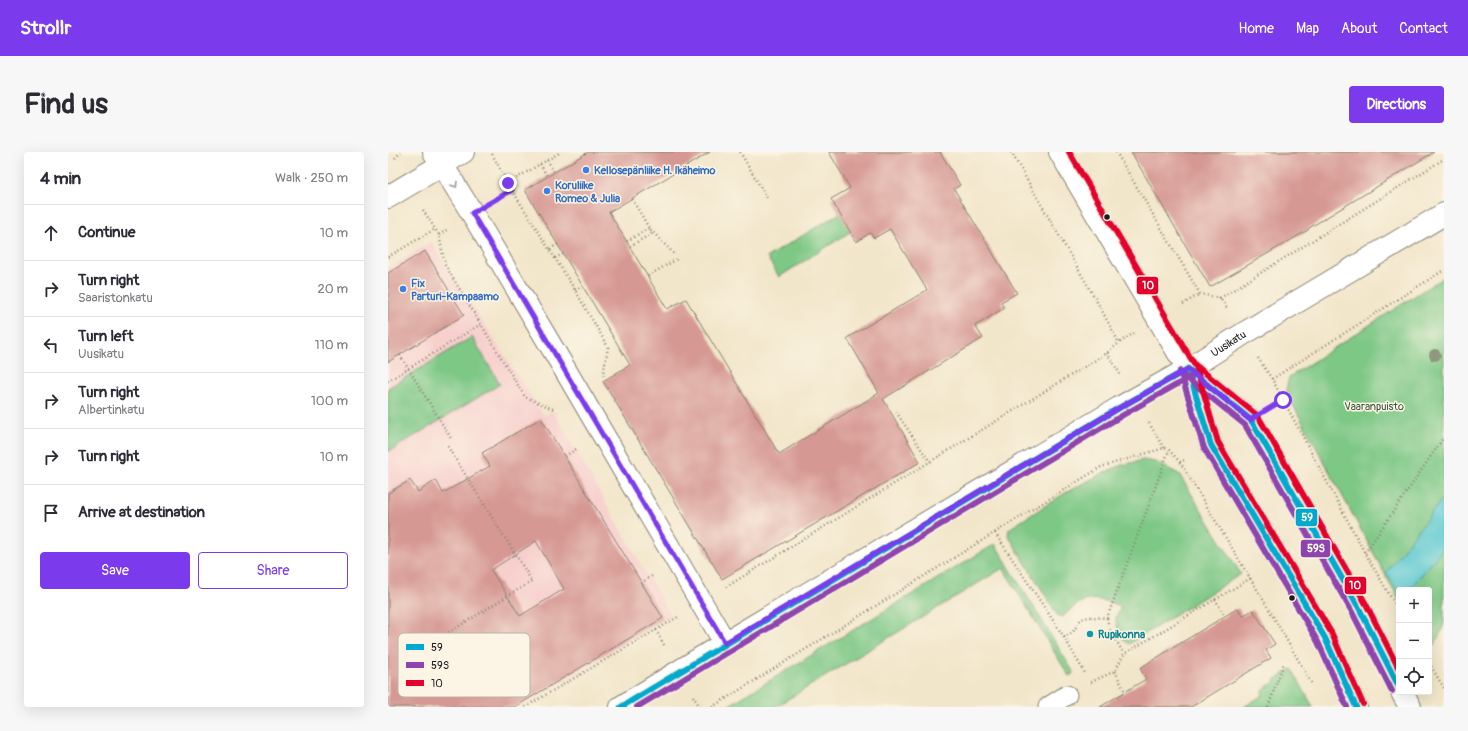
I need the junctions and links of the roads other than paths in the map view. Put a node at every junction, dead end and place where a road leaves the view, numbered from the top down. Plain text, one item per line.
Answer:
1 (464, 152) edge
2 (1060, 152) edge
3 (438, 158) edge
4 (388, 197) edge
5 (1444, 214) edge
6 (1188, 369) junction
7 (725, 643) junction
8 (1396, 681) edge
9 (1067, 695) dead end
10 (1404, 695) edge
11 (621, 707) edge
12 (1048, 707) edge
13 (1356, 707) edge
14 (1410, 707) edge

1 - 3 main road
2 - 6 main road
3 - 4 main road
3 -> 7 main road
5 - 6 main road, Uusikatu
6 - 7 main road, Uusikatu
6 - 8 main road
6 - 13 main road
7 - 11 main road, Uusikatu
9 - 12 lane
10 - 14 main road

